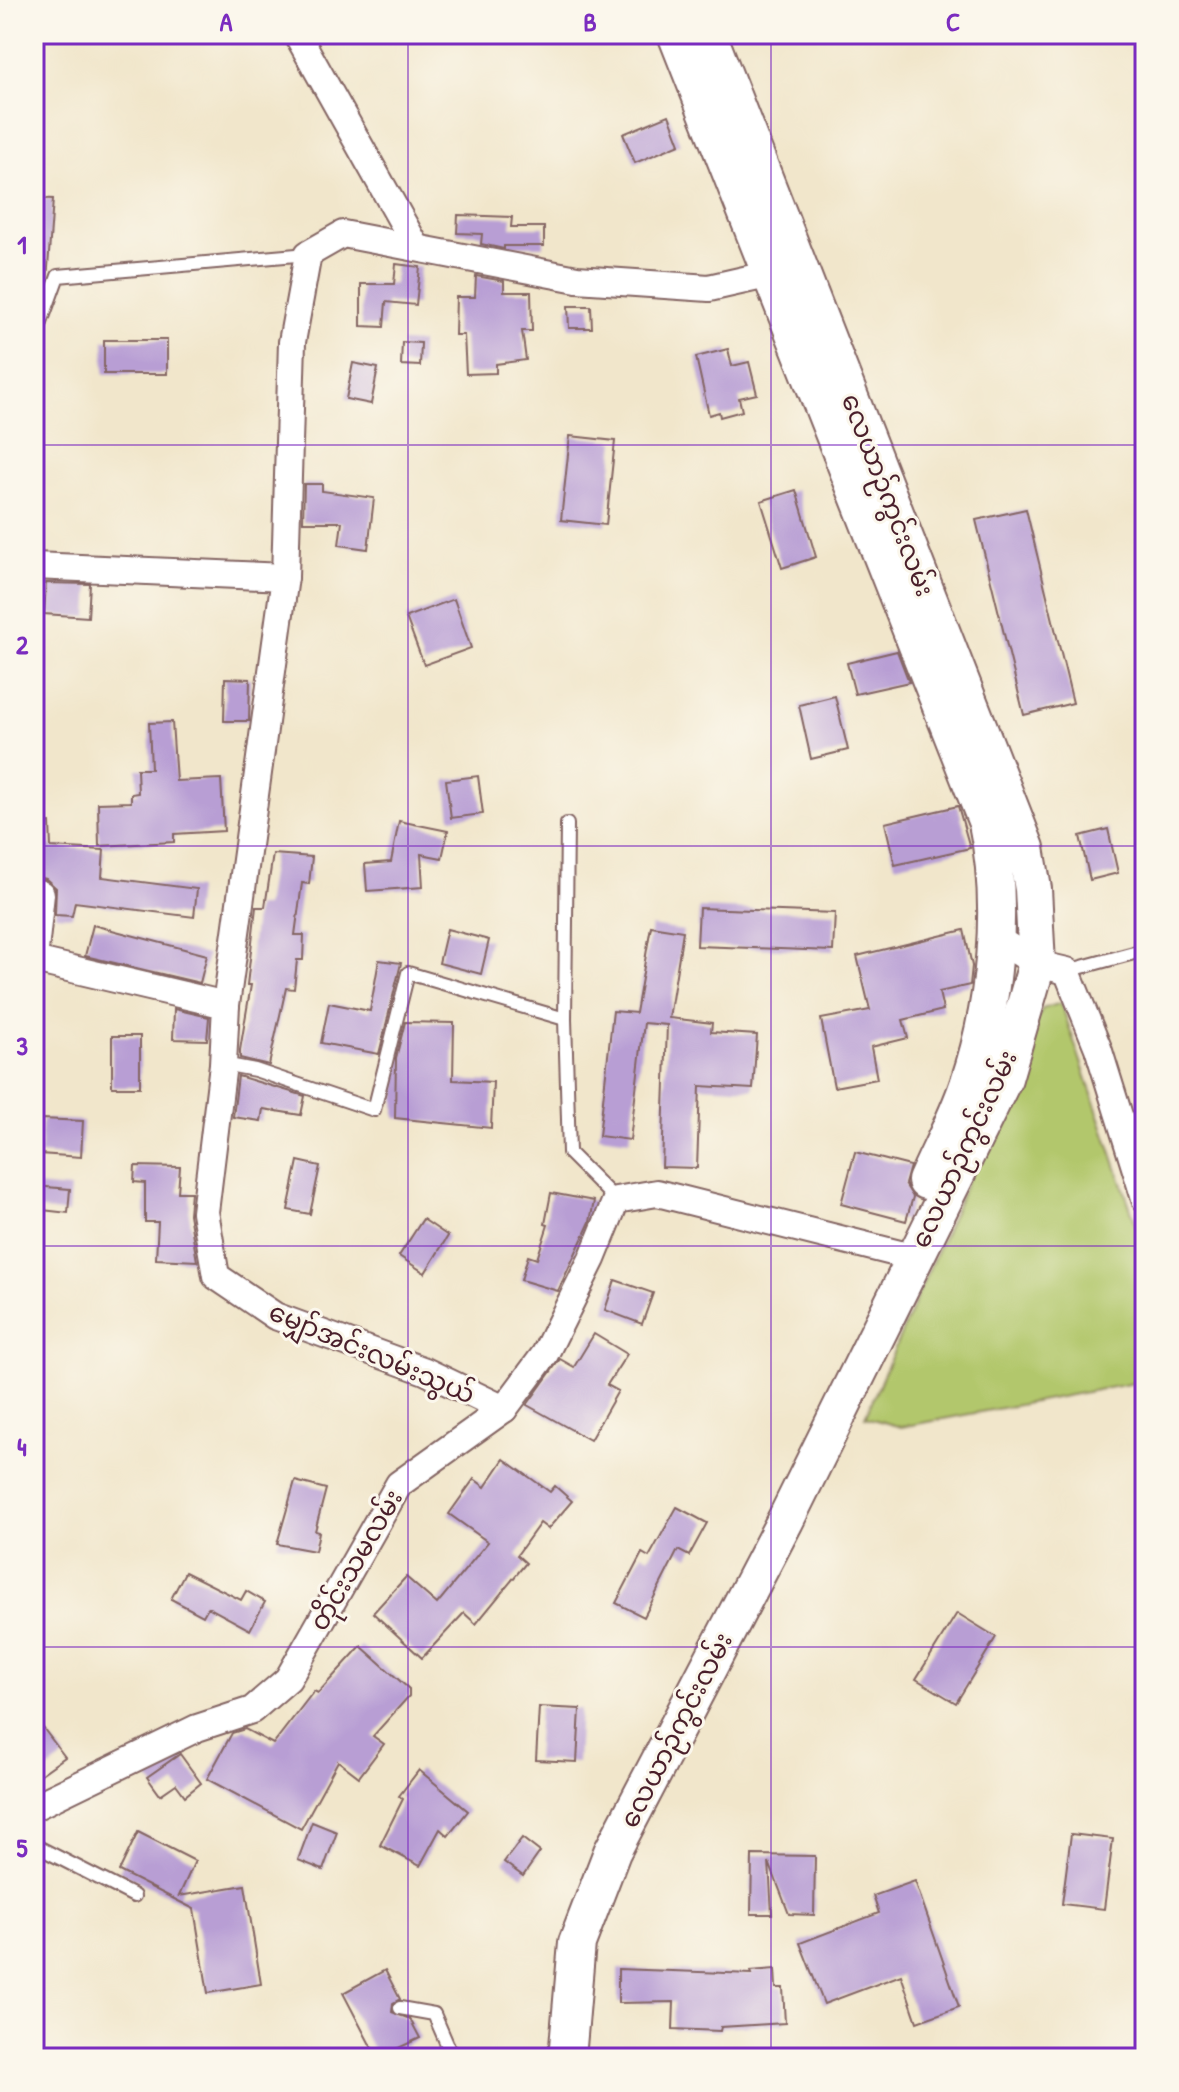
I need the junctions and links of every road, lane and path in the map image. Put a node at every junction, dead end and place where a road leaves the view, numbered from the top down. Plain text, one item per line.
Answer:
1 (297, 34) edge
2 (676, 34) edge
3 (708, 34) edge
4 (417, 248) junction
5 (308, 254) junction
6 (771, 274) junction
7 (34, 342) edge
8 (34, 566) edge
9 (285, 577) junction
10 (567, 824) dead end
11 (34, 892) edge
12 (994, 937) junction
13 (1145, 950) edge
14 (1052, 968) junction
15 (226, 1005) junction
16 (565, 1019) junction
17 (223, 1064) junction
18 (1145, 1199) edge
19 (616, 1200) junction
20 (904, 1254) junction
21 (504, 1409) junction
22 (34, 1807) edge
23 (34, 1845) edge
24 (134, 1896) dead end
25 (400, 2008) dead end
26 (453, 2058) edge
27 (547, 2058) edge
28 (567, 2058) edge

1 - 4 street
2 - 6 street, လေယာဉ်ကွင်းလမ်း
3 - 14 street, လေယာဉ်ကွင်းလမ်း
4 - 5 street
4 - 6 street
5 - 7 lane
5 - 9 street, မျှော်အင်းလမ်းသွယ်
6 - 12 street, လေယာဉ်ကွင်းလမ်း
8 - 9 street
9 - 15 street, မျှော်အင်းလမ်းသွယ်
10 - 16 lane
11 - 15 street
12 - 14 street
12 - 20 street, လေယာဉ်ကွင်းလမ်း
13 - 14 lane
14 - 18 street
14 - 20 street, လေယာဉ်ကွင်းလမ်း
15 - 17 street, မျှော်အင်းလမ်းသွယ်
16 - 17 lane
16 - 19 lane
17 - 21 street, မျှော်အင်းလမ်းသွယ်
19 - 20 street
19 - 21 street, တိုင်းသမလမ်း
20 - 27 street, လေယာဉ်ကွင်းလမ်း
20 - 28 street, လေယာဉ်ကွင်းလမ်း
21 - 22 street, တိုင်းသမလမ်း
23 - 24 lane
25 - 26 lane

